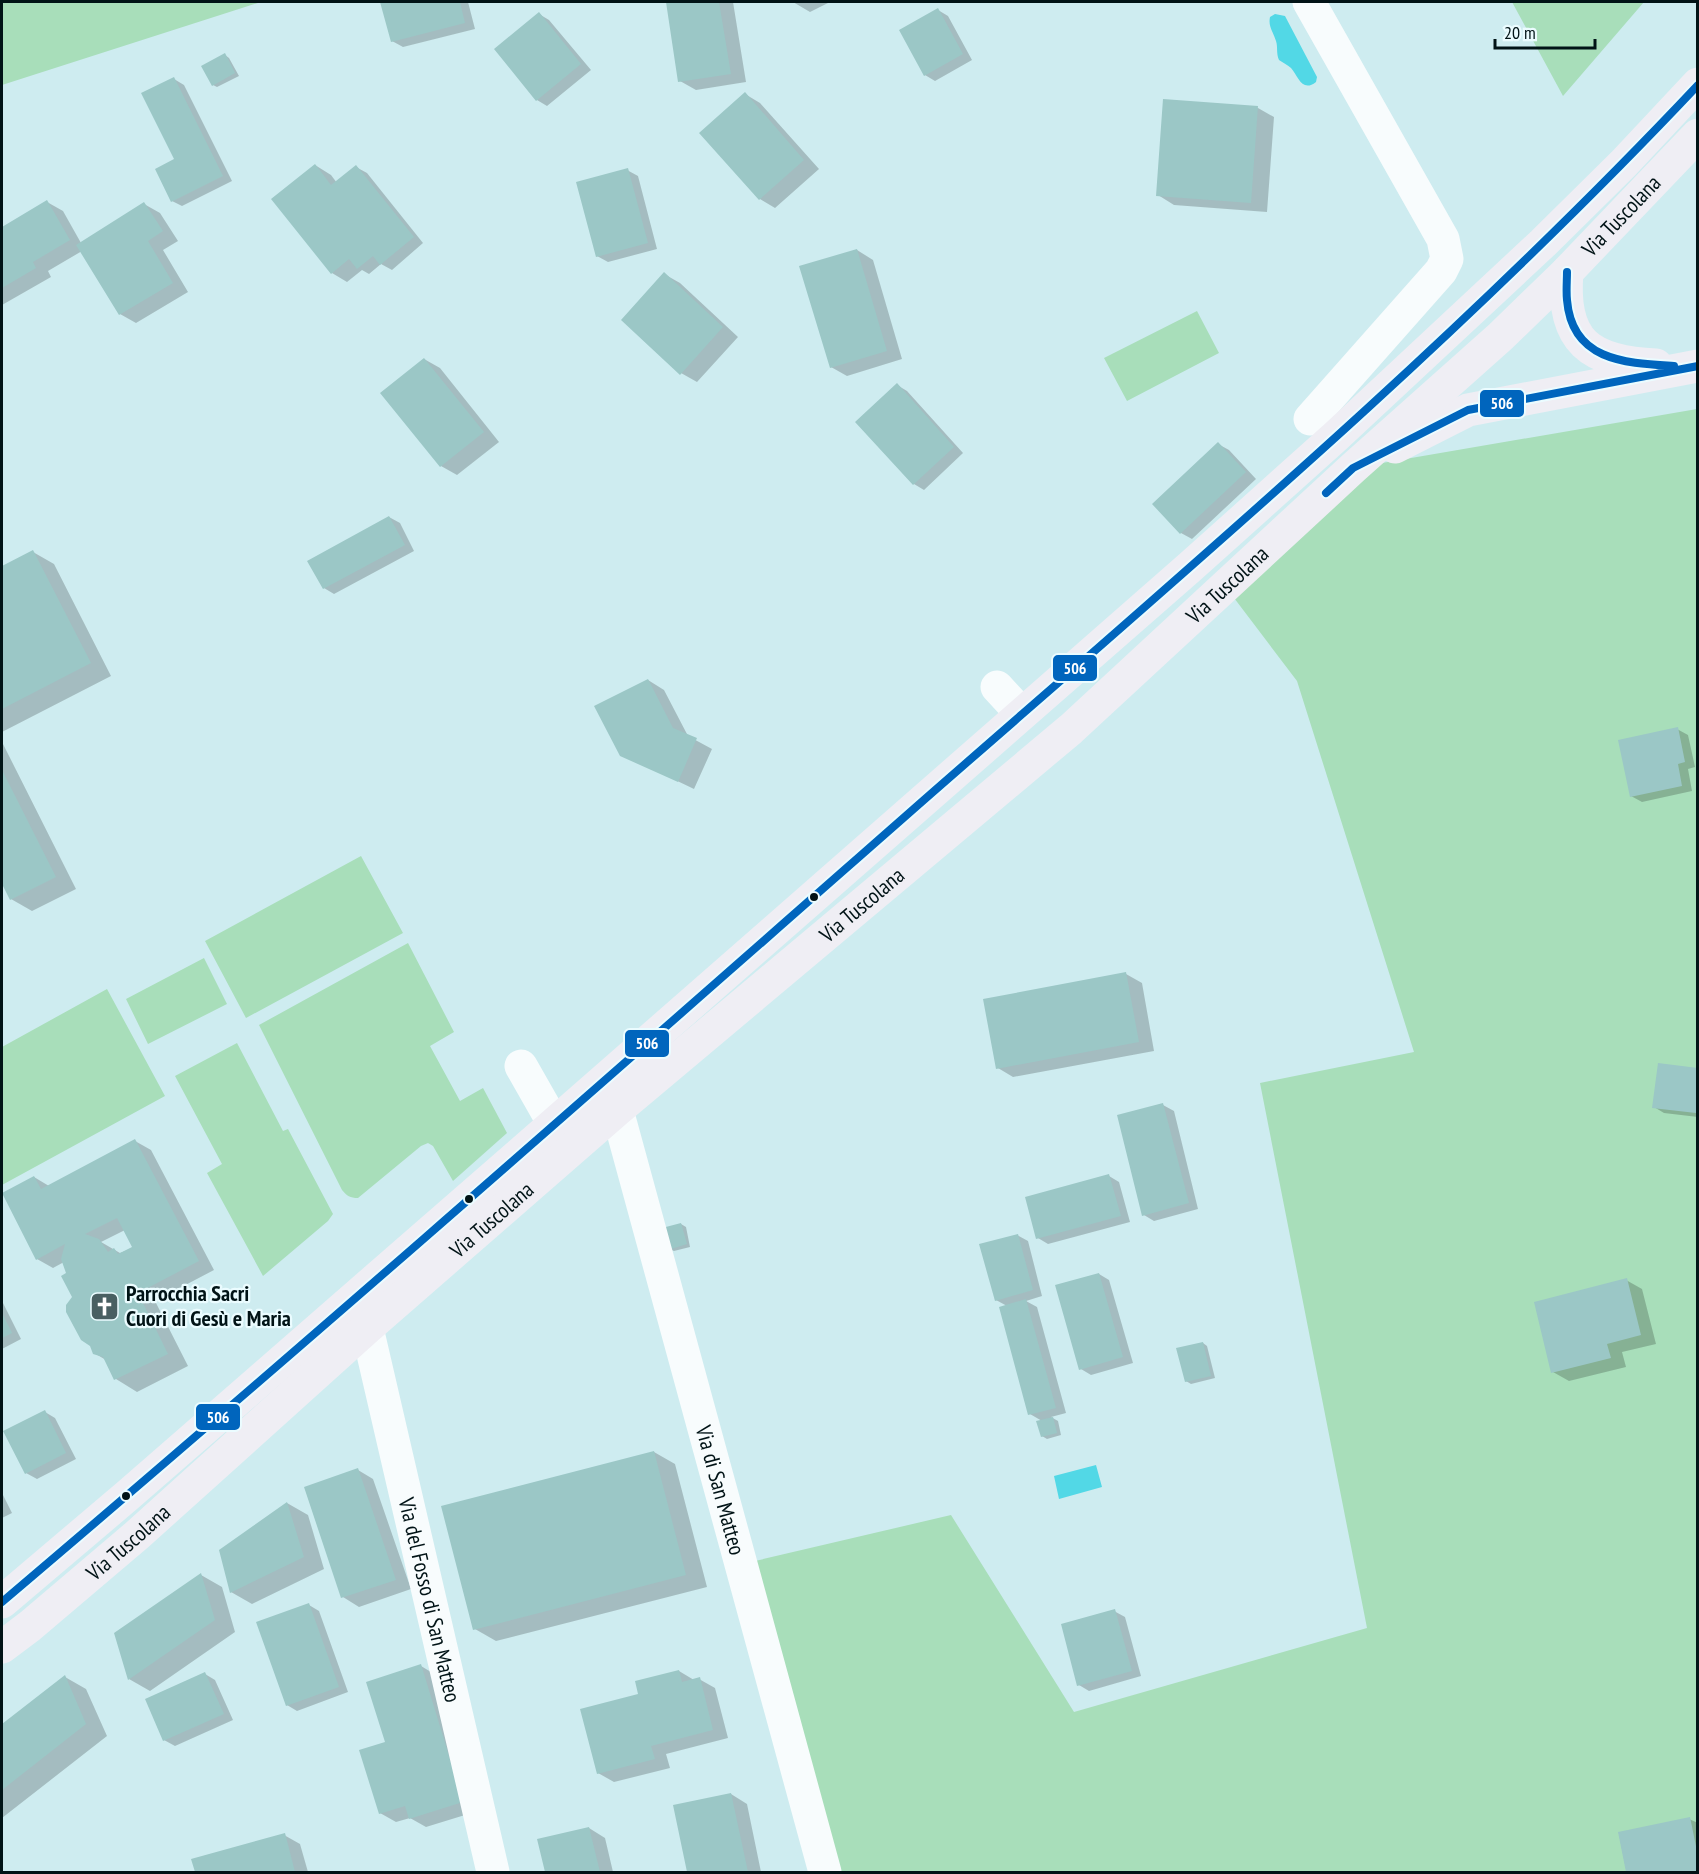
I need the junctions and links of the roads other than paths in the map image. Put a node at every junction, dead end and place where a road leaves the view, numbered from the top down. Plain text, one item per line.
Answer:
1 (1309, 2) edge
2 (1698, 84) edge
3 (1698, 135) edge
4 (1566, 272) junction
5 (1696, 366) edge
6 (1314, 422) junction
7 (1353, 468) junction
8 (997, 687) dead end
9 (1021, 713) junction
10 (520, 1066) dead end
11 (617, 1110) junction
12 (554, 1124) junction
13 (367, 1328) junction
14 (2, 1602) edge
15 (2, 1647) edge
16 (493, 1872) edge
17 (825, 1872) edge

1 - 6 street
2 - 6 main road, Via Tuscolana
3 - 4 main road, Via Tuscolana
4 - 5 main road
4 - 7 main road, Via Tuscolana
5 - 7 main road
6 - 9 main road, Via Tuscolana
7 - 11 main road, Via Tuscolana
8 - 9 street
9 - 12 main road, Via Tuscolana
10 - 12 street
11 - 13 main road, Via Tuscolana
11 - 17 street, Via di San Matteo
12 - 14 main road, Via Tuscolana
13 - 15 main road, Via Tuscolana
13 - 16 street, Via del Fosso di San Matteo

